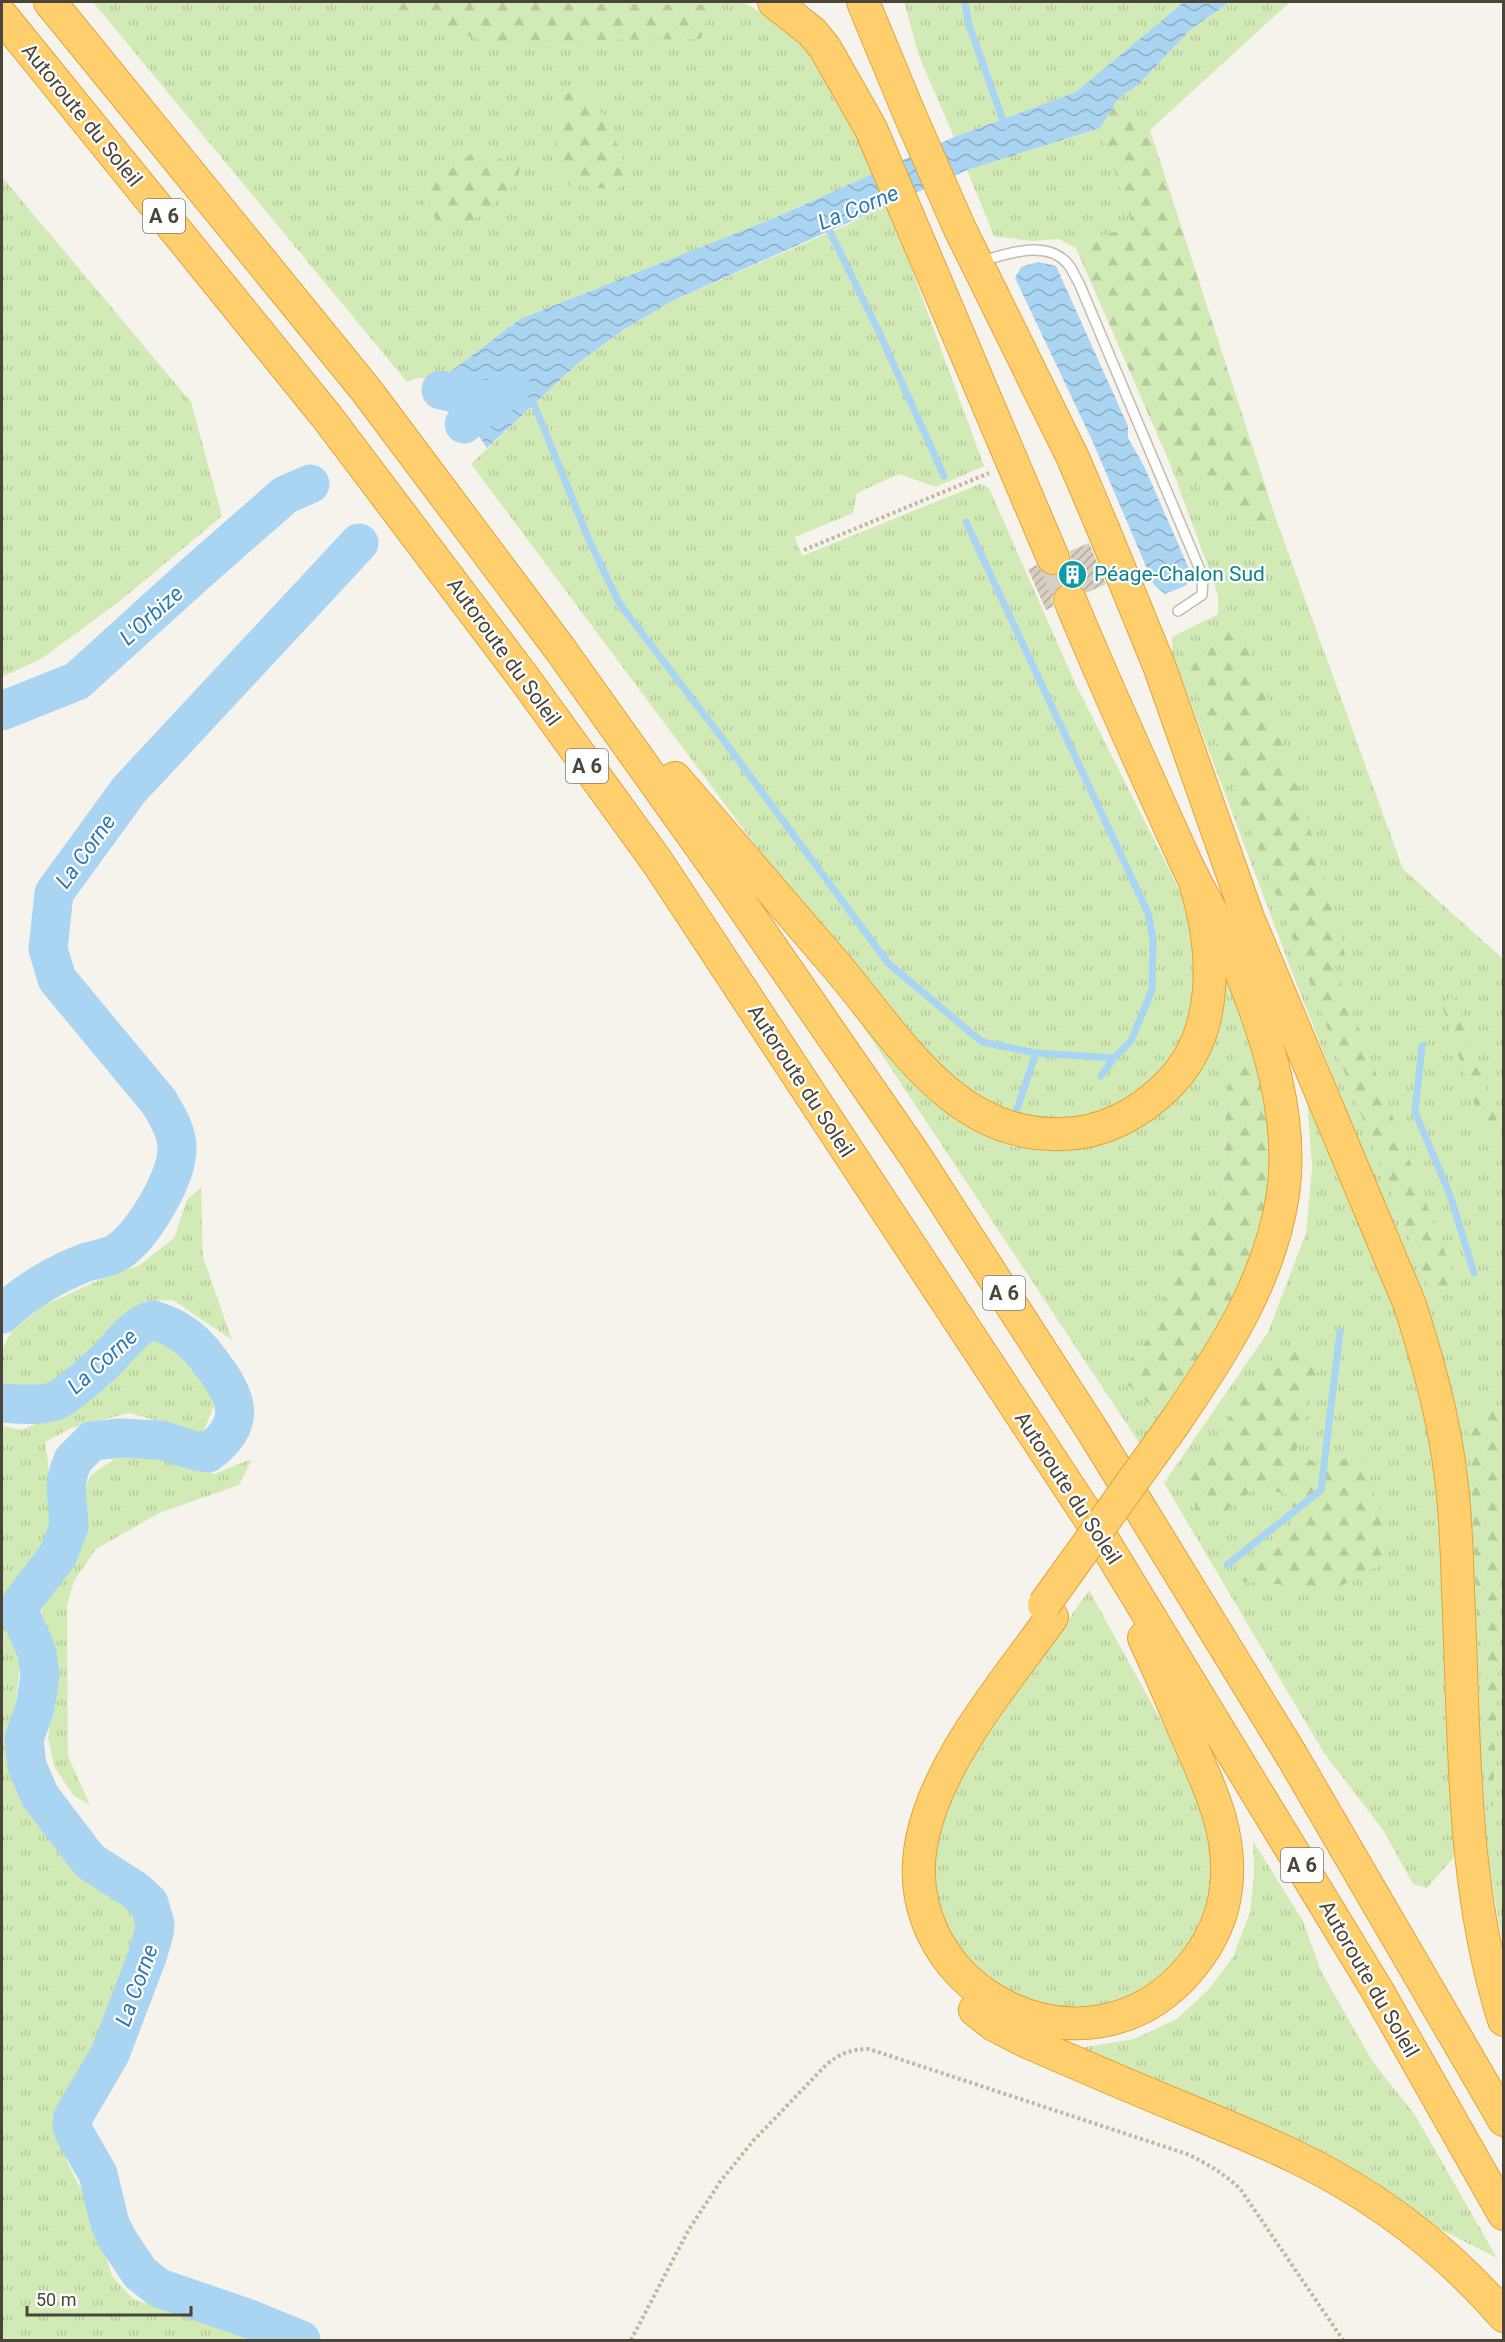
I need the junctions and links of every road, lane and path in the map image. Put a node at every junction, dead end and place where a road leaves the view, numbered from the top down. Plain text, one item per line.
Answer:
1 (50, 2) edge
2 (774, 2) edge
3 (863, 3) edge
4 (2, 16) edge
5 (976, 262) junction
6 (998, 429) junction
7 (1006, 466) junction
8 (804, 550) dead end
9 (1070, 600) tunnel mouth
10 (1178, 611) dead end
11 (540, 622) junction
12 (1195, 882) junction
13 (1248, 918) junction
14 (1177, 1431) junction
15 (1092, 1522) junction
16 (1048, 1611) junction
17 (1503, 2020) edge
18 (1503, 2120) edge
19 (1503, 2214) edge
20 (1503, 2316) edge
21 (631, 2340) edge
22 (1343, 2340) edge

1 - 11 highway, A 6
2 - 6 highway
3 - 5 highway
4 - 15 highway, Autoroute du Soleil / A 6
5 - 10 lane
5 - 13 highway
6 - 7 highway
6 - 7 highway
7 - 8 path
9 - 12 highway
11 - 12 highway
11 - 18 highway, A 6
12 - 14 highway
13 - 14 highway
13 - 17 highway
14 - 16 highway
15 - 16 highway
15 - 19 highway, Autoroute du Soleil / A 6
16 - 20 highway
21 - 22 path

